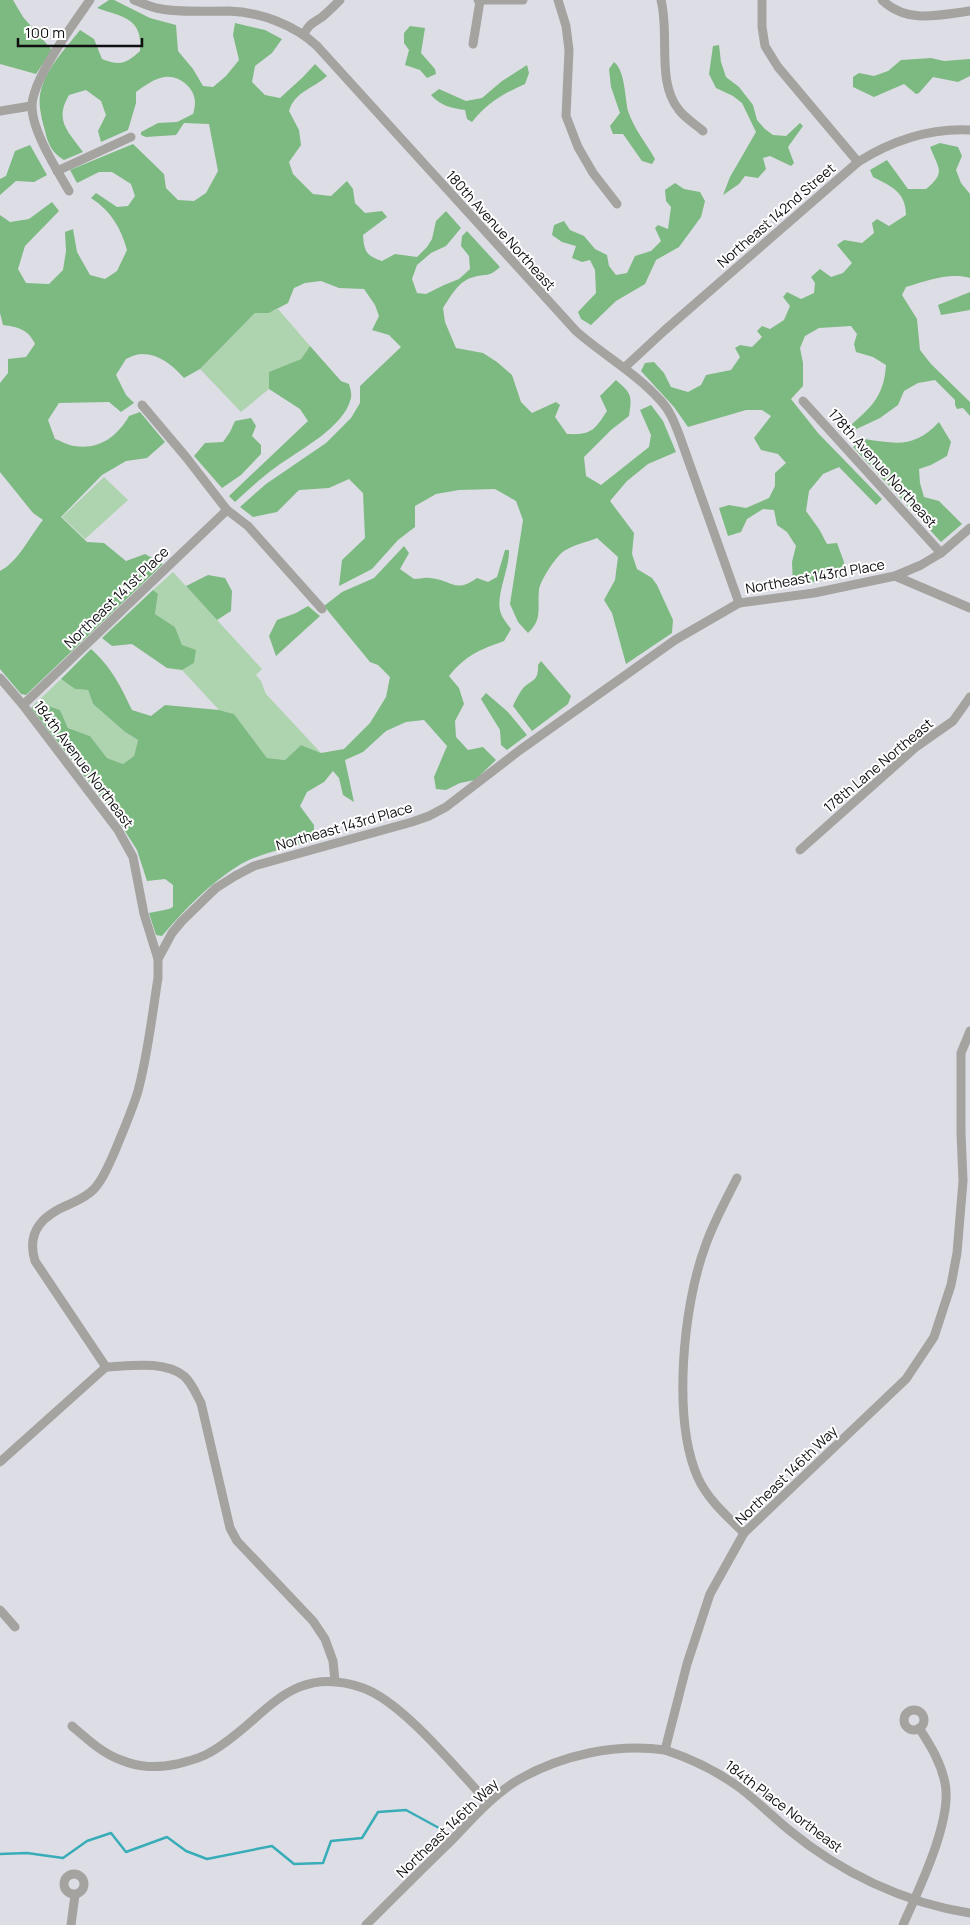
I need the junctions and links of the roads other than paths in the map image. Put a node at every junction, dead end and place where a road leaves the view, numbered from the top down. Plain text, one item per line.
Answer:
1 (90, 0) edge
2 (134, 0) edge
3 (340, 0) edge
4 (479, 0) edge
5 (523, 0) edge
6 (558, 0) edge
7 (662, 0) edge
8 (762, 0) edge
9 (882, 0) edge
10 (970, 11) edge
11 (304, 34) junction
12 (473, 44) dead end
13 (31, 106) junction
14 (0, 110) edge
15 (970, 130) edge
16 (702, 131) dead end
17 (132, 137) dead end
18 (858, 162) junction
19 (57, 171) junction
20 (69, 191) dead end
21 (617, 204) dead end
22 (624, 368) junction
23 (803, 401) dead end
24 (142, 405) dead end
25 (227, 510) junction
26 (970, 528) edge
27 (942, 553) junction
28 (895, 576) junction
29 (739, 603) junction
30 (970, 608) edge
31 (322, 609) dead end
32 (0, 678) edge
33 (970, 697) edge
34 (23, 705) junction
35 (800, 850) dead end
36 (158, 960) junction
37 (970, 1031) edge
38 (737, 1178) dead end
39 (967, 1181) edge
40 (106, 1367) junction
41 (0, 1462) edge
42 (744, 1533) junction
43 (0, 1610) edge
44 (15, 1628) dead end
45 (334, 1681) junction
46 (72, 1726) dead end
47 (919, 1728) dead end
48 (665, 1750) junction
49 (487, 1804) junction
50 (75, 1895) dead end
51 (914, 1900) junction
52 (970, 1913) edge
53 (71, 1925) edge
54 (366, 1925) edge
55 (903, 1925) edge

1 - 13 street
2 - 11 street, 180th Avenue Northeast
3 - 11 street
4 - 5 street
4 - 12 street
6 - 21 street
7 - 16 street
8 - 18 street
9 - 10 street
11 - 22 street, 180th Avenue Northeast
13 - 14 street
13 - 19 street
15 - 18 street, Northeast 142nd Street
17 - 19 street
18 - 22 street, Northeast 142nd Street
19 - 20 street
22 - 29 street, 180th Avenue Northeast
23 - 27 street, 178th Avenue Northeast
24 - 25 street
25 - 31 street
25 - 34 street, Northeast 141st Place
26 - 27 street, Northeast 143rd Place
27 - 28 street, Northeast 143rd Place
28 - 29 street, Northeast 143rd Place
28 - 30 street
29 - 36 street, Northeast 143rd Place
32 - 34 street, 184th Avenue Northeast
33 - 35 street, 178th Lane Northeast
34 - 36 street, 184th Avenue Northeast
36 - 40 street, Northeast 143rd Place
37 - 39 street, Northeast 146th Way
38 - 42 street
39 - 42 street, Northeast 146th Way
40 - 41 street
40 - 45 street
42 - 48 street, Northeast 146th Way
43 - 44 street
45 - 46 street
45 - 49 street
47 - 51 street
48 - 49 street, Northeast 146th Way
48 - 51 street, 184th Place Northeast
49 - 54 street, Northeast 146th Way
50 - 53 street
51 - 52 street, 184th Place Northeast
51 - 55 street

